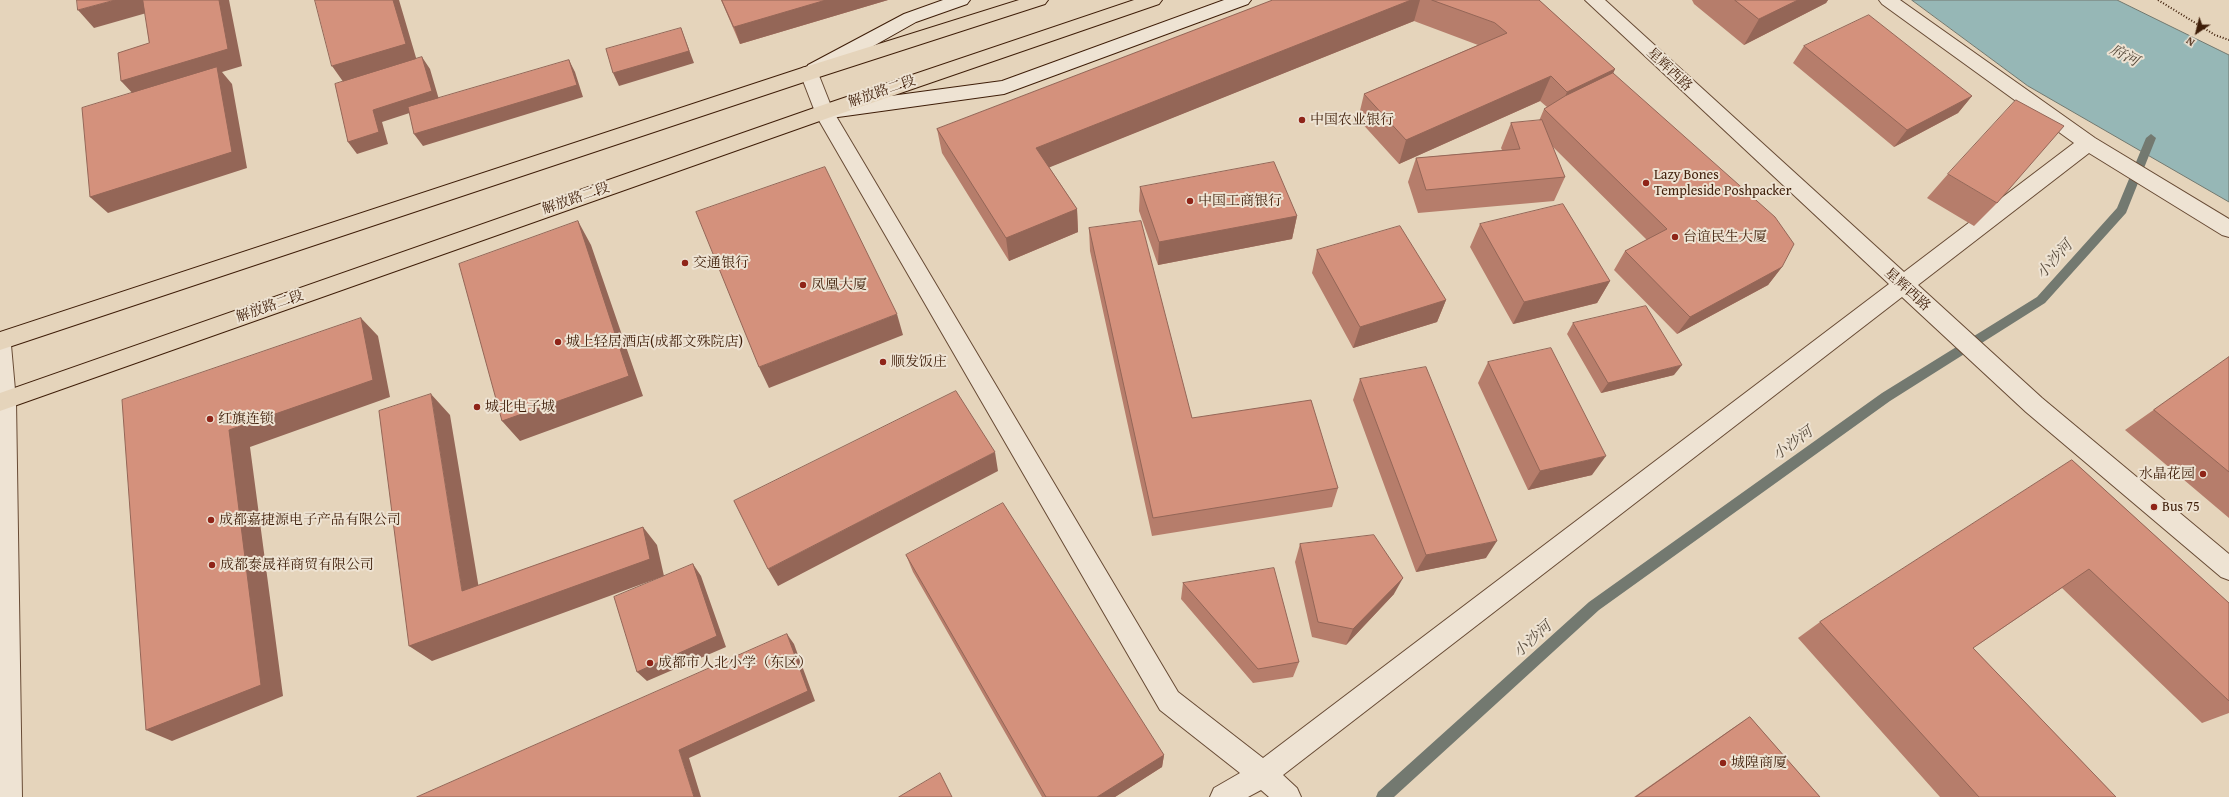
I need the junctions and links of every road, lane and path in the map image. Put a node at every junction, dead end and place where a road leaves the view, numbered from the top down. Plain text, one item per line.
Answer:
1 (961, 0) edge
2 (1039, 0) edge
3 (1153, 0) edge
4 (1242, 0) edge
5 (1594, 0) edge
6 (1888, 0) edge
7 (2158, 0) edge
8 (2229, 40) edge
9 (809, 74) junction
10 (824, 112) junction
11 (2088, 143) junction
12 (2229, 229) edge
13 (1902, 286) junction
14 (0, 341) edge
15 (0, 345) edge
16 (2, 401) edge
17 (2229, 569) edge
18 (1262, 774) junction
19 (9, 797) edge
20 (1224, 797) edge
21 (1288, 797) edge

1 - 9 street
2 - 9 main road
3 - 10 main road, 解放路二段
4 - 10 street
5 - 13 street, 星辉西路
6 - 11 street
7 - 8 path
9 - 10 street
9 - 14 main road
10 - 16 main road, 解放路二段
10 - 18 street
11 - 12 street
11 - 13 street
13 - 17 street, 星辉西路
13 - 18 street
15 - 16 street
16 - 19 street
18 - 20 street
18 - 21 street

